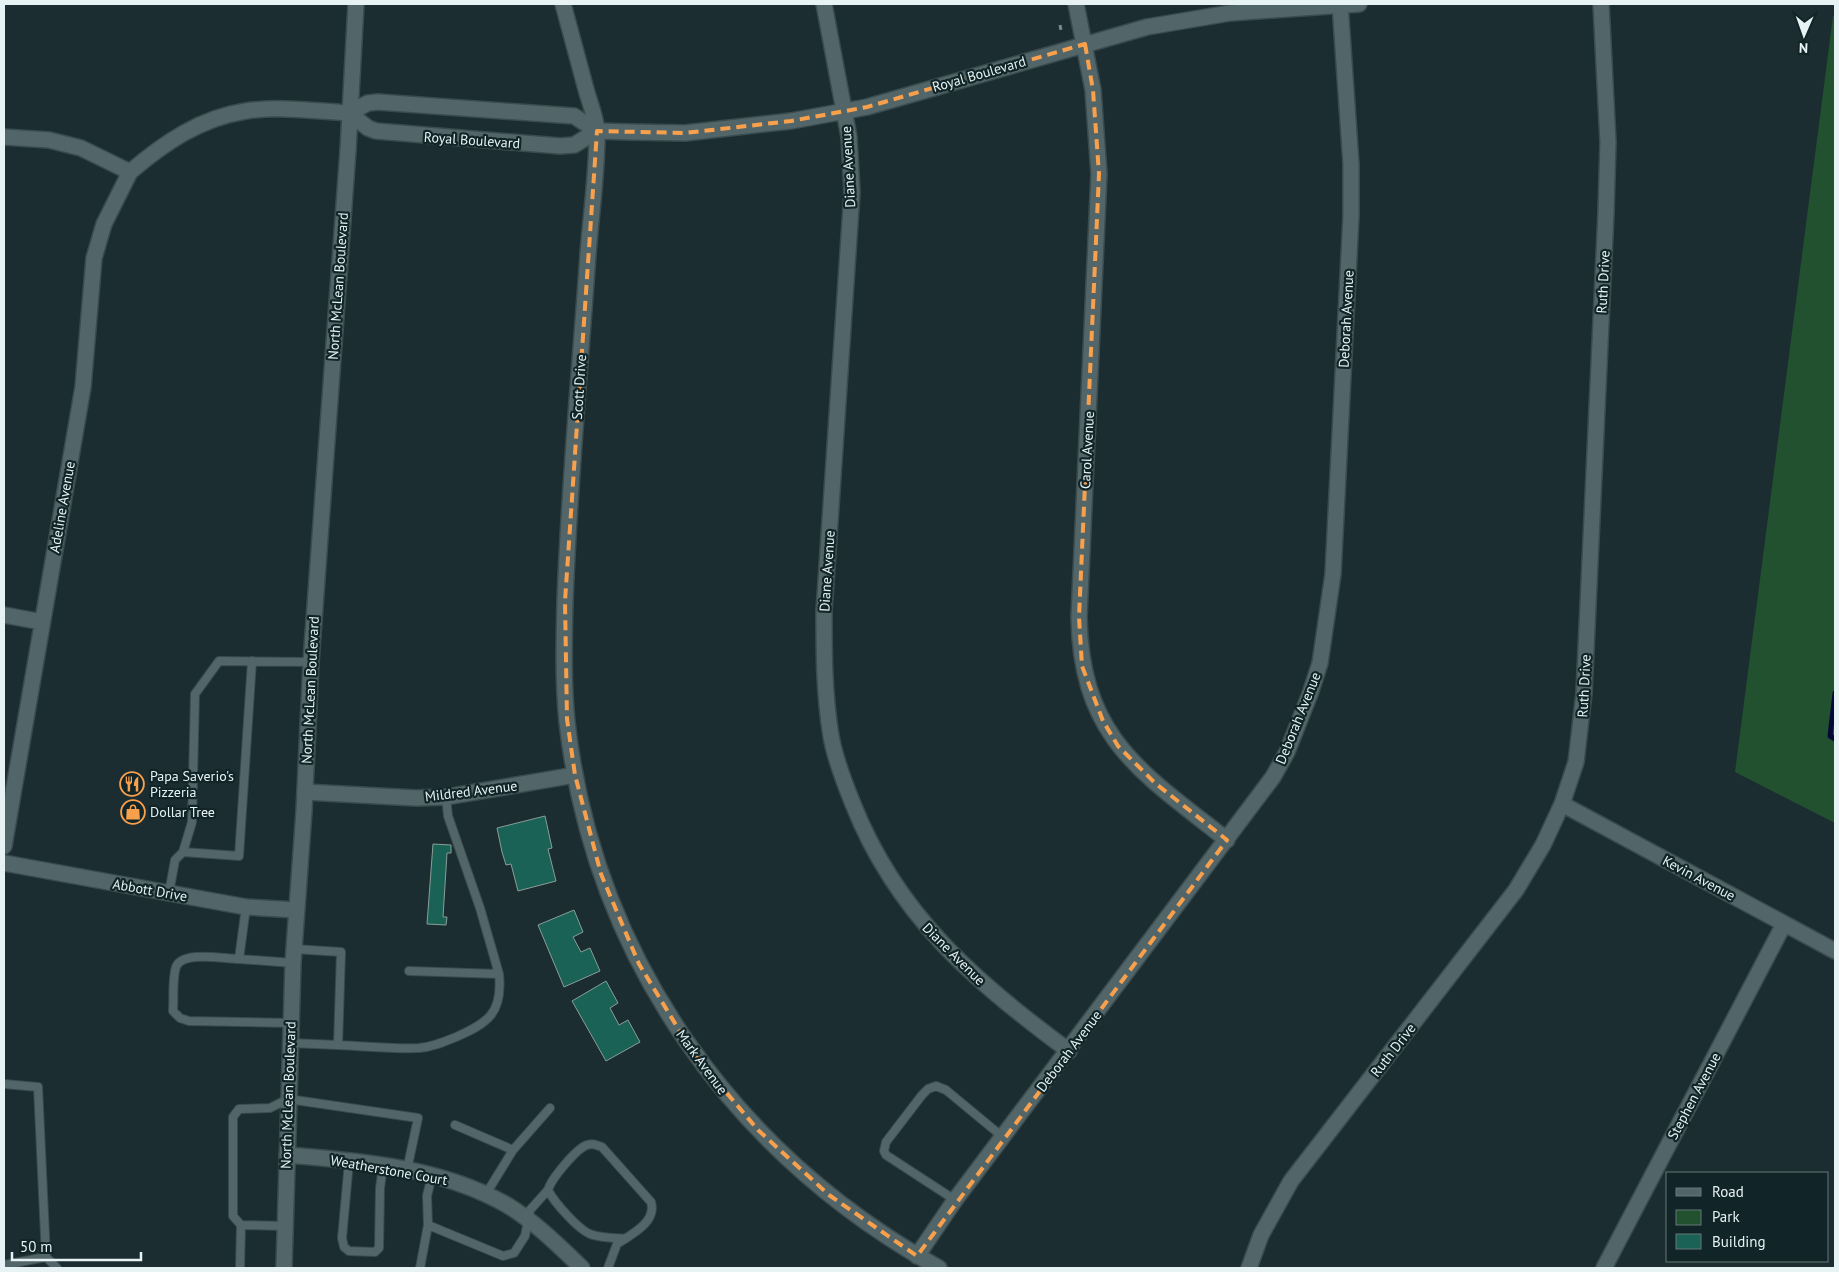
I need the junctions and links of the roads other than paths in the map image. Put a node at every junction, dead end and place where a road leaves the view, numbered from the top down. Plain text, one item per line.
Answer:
1 (356, 4) edge
2 (563, 4) edge
3 (824, 4) edge
4 (1076, 4) edge
5 (1360, 4) edge
6 (1601, 4) edge
7 (1340, 5) edge
8 (1085, 44) junction
9 (845, 111) junction
10 (349, 113) junction
11 (597, 131) junction
12 (4, 137) edge
13 (130, 172) junction
14 (4, 615) edge
15 (42, 622) junction
16 (252, 661) junction
17 (311, 662) junction
18 (575, 775) junction
19 (305, 792) junction
20 (446, 797) junction
21 (1562, 804) junction
22 (1227, 840) junction
23 (4, 846) edge
24 (183, 852) junction
25 (4, 863) edge
26 (169, 893) junction
27 (246, 907) junction
28 (296, 910) junction
29 (1784, 924) junction
30 (1835, 951) edge
31 (294, 956) junction
32 (239, 959) junction
33 (409, 971) dead end
34 (499, 974) junction
35 (290, 1023) junction
36 (290, 1043) junction
37 (338, 1045) junction
38 (1069, 1051) junction
39 (4, 1084) edge
40 (288, 1099) junction
41 (550, 1108) dead end
42 (455, 1125) dead end
43 (1004, 1138) junction
44 (513, 1150) junction
45 (287, 1155) junction
46 (349, 1162) junction
47 (383, 1167) junction
48 (407, 1170) junction
49 (432, 1174) junction
50 (548, 1190) junction
51 (486, 1194) junction
52 (955, 1200) junction
53 (529, 1221) junction
54 (241, 1225) junction
55 (428, 1225) junction
56 (285, 1226) junction
57 (625, 1239) junction
58 (46, 1257) junction
59 (928, 1264) edge
60 (4, 1265) edge
61 (57, 1268) edge
62 (240, 1268) edge
63 (284, 1268) edge
64 (420, 1268) edge
65 (582, 1268) edge
66 (608, 1268) edge
67 (1248, 1268) edge
68 (1604, 1268) edge

1 - 10 street, North McLean Boulevard
2 - 11 street, Scott Drive
3 - 9 street, Diane Avenue
4 - 8 street, Carol Avenue
5 - 7 street, Royal Boulevard
6 - 21 street, Ruth Drive
7 - 8 street, Royal Boulevard
7 - 22 street, Deborah Avenue
8 - 9 street, Royal Boulevard
8 - 22 street, Carol Avenue
9 - 11 street, Royal Boulevard
9 - 38 street, Diane Avenue
10 - 11 street
10 - 11 street, Royal Boulevard
10 - 13 street
10 - 17 street, North McLean Boulevard
11 - 18 street, Scott Drive
12 - 13 street
13 - 15 street, Adeline Avenue
14 - 15 street
15 - 23 street, Adeline Avenue
16 - 17 lane
16 - 24 lane
16 - 24 lane
17 - 19 street, North McLean Boulevard
18 - 20 street, Mildred Avenue
18 - 59 street, Mark Avenue
19 - 20 street, Mildred Avenue
19 - 28 street, North McLean Boulevard
20 - 34 lane
21 - 29 street, Kevin Avenue
21 - 67 street, Ruth Drive
22 - 38 street, Deborah Avenue
24 - 26 lane
25 - 26 street, Abbott Drive
26 - 27 street, Abbott Drive
27 - 28 street, Abbott Drive
27 - 32 lane
28 - 31 street, North McLean Boulevard
29 - 30 street, Kevin Avenue
29 - 68 street, Stephen Avenue
31 - 32 lane
31 - 35 street, North McLean Boulevard
31 - 37 lane
32 - 35 lane
33 - 34 lane
34 - 37 lane
35 - 36 street, North McLean Boulevard
36 - 37 lane
36 - 40 street, North McLean Boulevard
38 - 43 street, Deborah Avenue
39 - 58 lane
40 - 45 street, North McLean Boulevard
40 - 48 lane
40 - 54 lane
41 - 44 lane
42 - 44 lane
43 - 52 street, Deborah Avenue
43 - 52 lane
44 - 51 lane
45 - 46 street, Weatherstone Court
45 - 56 street, North McLean Boulevard
46 - 47 street, Weatherstone Court
46 - 47 lane
47 - 48 street, Weatherstone Court
48 - 49 street, Weatherstone Court
49 - 51 street, Weatherstone Court
49 - 55 lane
50 - 53 lane
50 - 57 lane
50 - 57 lane
51 - 53 street, Weatherstone Court
52 - 59 street, Deborah Avenue
53 - 55 lane
53 - 65 street, Weatherstone Court
54 - 56 lane
54 - 62 lane
55 - 64 lane
56 - 63 street, North McLean Boulevard
57 - 66 lane
58 - 60 lane
58 - 61 lane

